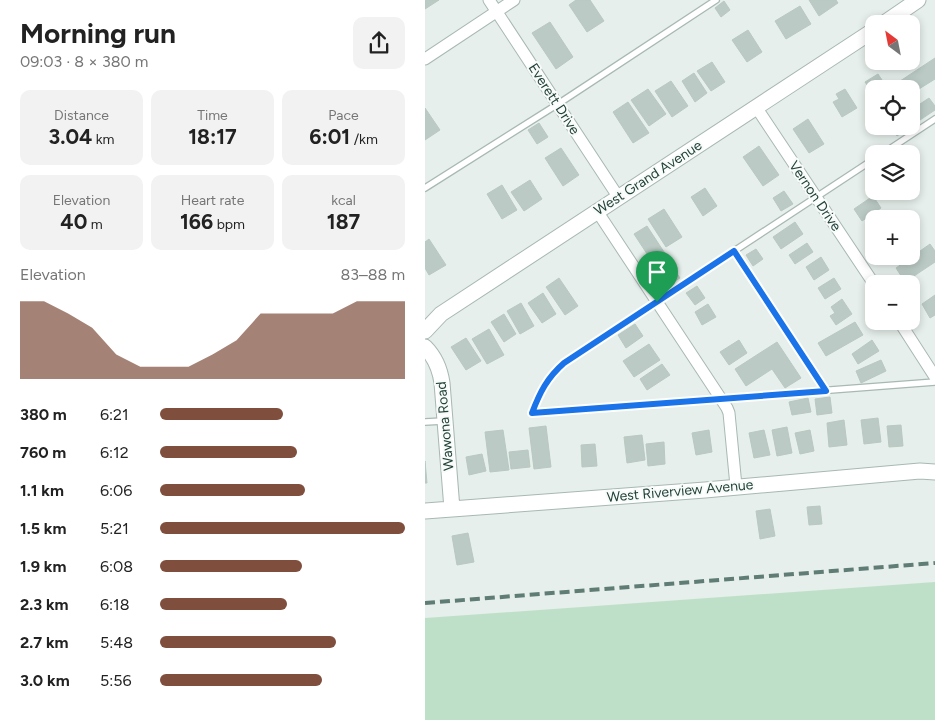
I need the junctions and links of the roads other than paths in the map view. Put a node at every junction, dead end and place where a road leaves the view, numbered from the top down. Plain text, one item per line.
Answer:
1 (489, 0) edge
2 (514, 0) edge
3 (716, 0) edge
4 (919, 0) edge
5 (497, 12) junction
6 (896, 15) edge
7 (865, 36) edge
8 (425, 59) edge
9 (558, 104) junction
10 (756, 107) junction
11 (935, 119) edge
12 (896, 145) edge
13 (865, 165) edge
14 (425, 188) edge
15 (816, 197) junction
16 (619, 198) junction
17 (597, 212) junction
18 (734, 251) junction
19 (868, 275) edge
20 (657, 302) junction
21 (905, 330) edge
22 (425, 331) edge
23 (425, 347) edge
24 (935, 376) edge
25 (935, 382) edge
26 (826, 391) junction
27 (720, 399) junction
28 (445, 420) junction
29 (425, 422) edge
30 (935, 472) edge
31 (736, 486) junction
32 (452, 509) junction
33 (425, 511) edge

1 - 5 street, Everett Drive
2 - 5 street
3 - 9 lane
4 - 6 street
5 - 8 street
5 - 9 street, Everett Drive
7 - 10 street, West Grand Avenue
9 - 14 lane
9 - 16 street, Everett Drive
10 - 15 street, Vernon Drive
10 - 16 street, West Grand Avenue
11 - 12 lane
13 - 15 lane
15 - 18 lane
15 - 19 street, Vernon Drive
16 - 17 street, West Grand Avenue
17 - 20 street
17 - 22 street, West Grand Avenue
18 - 20 lane
18 - 26 lane
20 - 27 street
20 - 27 lane
21 - 24 street
23 - 28 street, Wawona Road
25 - 26 lane
26 - 27 lane
27 - 31 street
28 - 29 lane
28 - 32 street, Wawona Road
30 - 31 street, West Riverview Avenue
31 - 32 street, West Riverview Avenue
32 - 33 street, West Riverview Avenue

